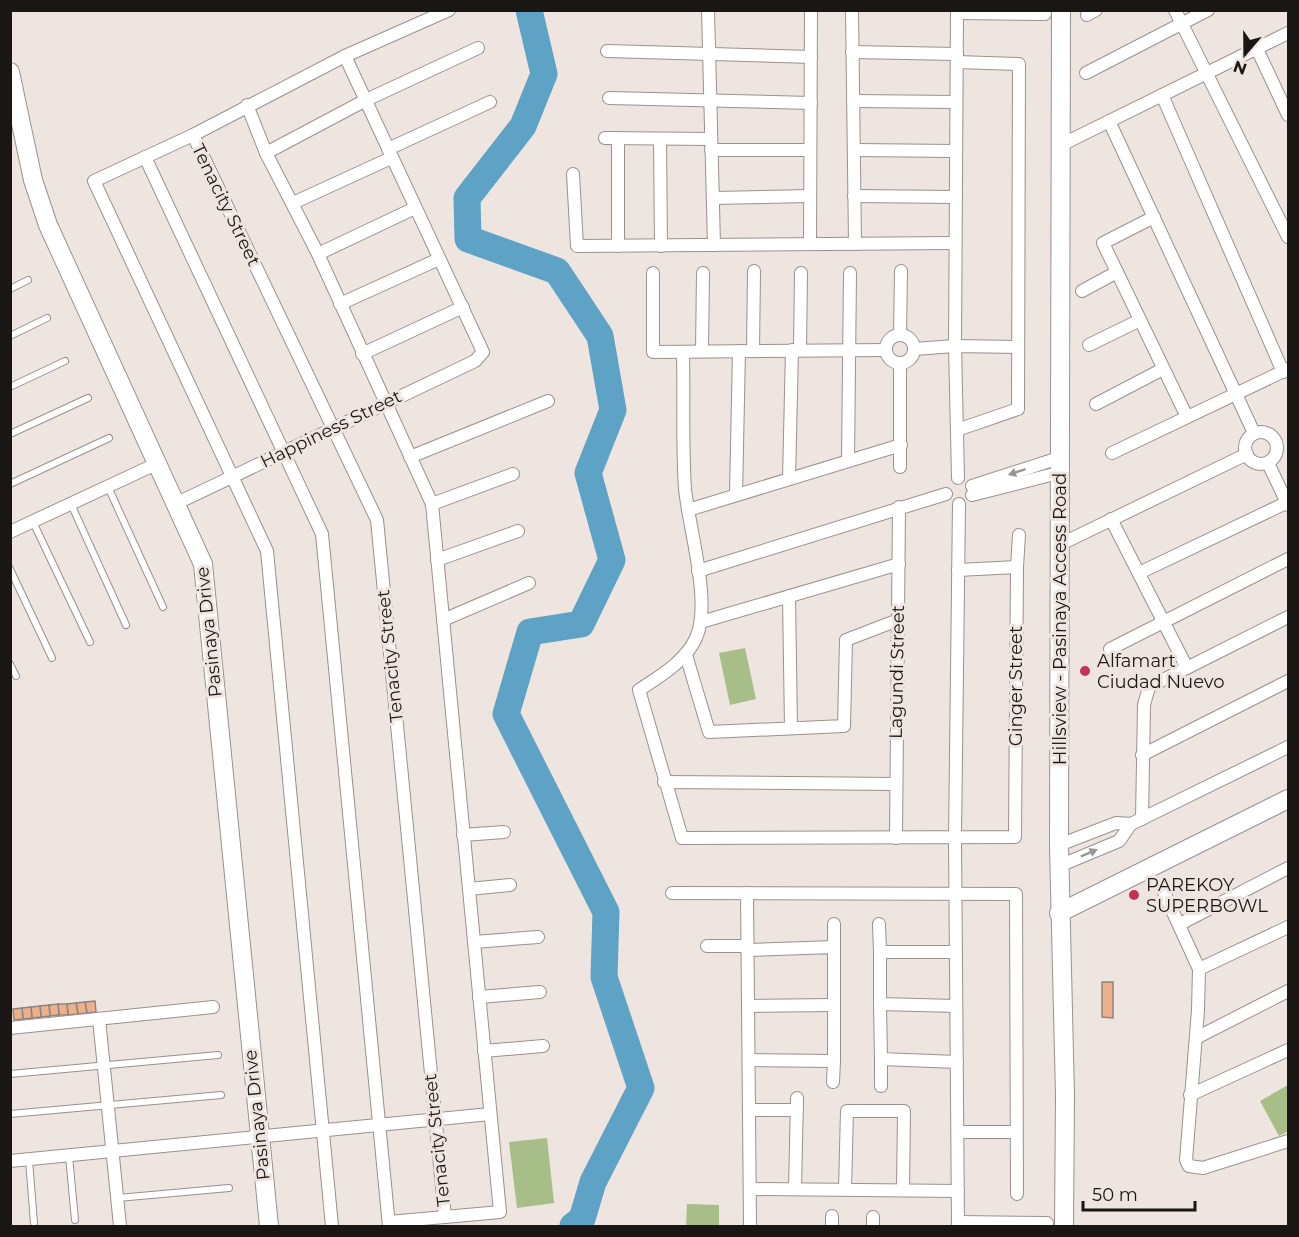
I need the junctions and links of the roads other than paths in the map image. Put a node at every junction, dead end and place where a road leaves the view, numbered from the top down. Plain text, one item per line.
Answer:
1 (449, 10) edge
2 (708, 10) edge
3 (811, 10) edge
4 (852, 10) edge
5 (1175, 10) edge
6 (1208, 10) edge
7 (957, 12) edge
8 (1053, 12) edge
9 (1182, 24) junction
10 (1288, 33) edge
11 (478, 48) dead end
12 (1257, 49) junction
13 (607, 51) dead end
14 (852, 52) junction
15 (709, 54) junction
16 (345, 56) junction
17 (811, 57) junction
18 (957, 58) junction
19 (10, 72) edge
20 (1086, 73) dead end
21 (1207, 73) junction
22 (1162, 95) junction
23 (609, 98) dead end
24 (366, 100) junction
25 (710, 100) junction
26 (853, 101) junction
27 (490, 102) dead end
28 (956, 102) junction
29 (811, 103) junction
30 (248, 105) junction
31 (1288, 115) edge
32 (1109, 121) junction
33 (193, 135) junction
34 (660, 139) junction
35 (711, 145) junction
36 (1061, 145) junction
37 (810, 150) junction
38 (854, 150) junction
39 (956, 151) junction
40 (266, 153) junction
41 (390, 154) junction
42 (145, 157) junction
43 (573, 174) dead end
44 (810, 196) junction
45 (854, 196) junction
46 (956, 197) junction
47 (712, 198) junction
48 (292, 203) junction
49 (415, 208) junction
50 (1154, 217) junction
51 (1288, 237) edge
52 (955, 243) junction
53 (810, 244) junction
54 (855, 244) junction
55 (714, 245) junction
56 (618, 246) junction
57 (661, 246) junction
58 (318, 254) junction
59 (439, 259) junction
60 (753, 271) dead end
61 (901, 271) dead end
62 (653, 273) dead end
63 (703, 273) dead end
64 (801, 273) dead end
65 (850, 273) dead end
66 (1117, 273) junction
67 (28, 280) dead end
68 (10, 289) edge
69 (1083, 291) dead end
70 (340, 303) junction
71 (463, 308) junction
72 (47, 318) dead end
73 (1140, 320) junction
74 (900, 335) junction
75 (10, 336) edge
76 (1089, 345) dead end
77 (955, 346) junction
78 (1018, 347) junction
79 (914, 349) junction
80 (796, 350) junction
81 (849, 350) junction
82 (886, 350) junction
83 (702, 351) junction
84 (739, 351) junction
85 (753, 351) junction
86 (683, 352) junction
87 (362, 354) junction
88 (65, 361) dead end
89 (900, 363) junction
90 (1163, 369) junction
91 (1286, 371) edge
92 (10, 387) edge
93 (1236, 394) junction
94 (88, 398) dead end
95 (548, 401) dead end
96 (385, 403) junction
97 (1096, 404) dead end
98 (1187, 417) junction
99 (334, 428) junction
100 (957, 430) junction
101 (1254, 433) junction
102 (10, 434) edge
103 (1288, 434) edge
104 (109, 438) dead end
105 (1276, 441) junction
106 (901, 445) junction
107 (283, 452) junction
108 (1112, 453) dead end
109 (1247, 454) junction
110 (411, 457) junction
111 (848, 461) junction
112 (1268, 463) junction
113 (156, 464) junction
114 (1062, 464) junction
115 (900, 467) dead end
116 (513, 474) dead end
117 (233, 476) junction
118 (958, 478) junction
119 (789, 479) junction
120 (10, 484) edge
121 (108, 487) junction
122 (972, 491) junction
123 (946, 494) junction
124 (736, 495) junction
125 (1288, 503) edge
126 (71, 504) junction
127 (175, 504) junction
128 (432, 504) junction
129 (959, 504) junction
130 (899, 507) junction
131 (688, 510) junction
132 (1112, 519) junction
133 (33, 522) junction
134 (518, 531) dead end
135 (10, 532) edge
136 (1019, 535) dead end
137 (1061, 544) junction
138 (1288, 559) edge
139 (438, 560) junction
140 (899, 564) junction
141 (1017, 567) junction
142 (10, 568) edge
143 (958, 570) junction
144 (698, 571) junction
145 (1139, 573) junction
146 (529, 583) dead end
147 (789, 596) junction
148 (163, 607) dead end
149 (1288, 617) edge
150 (443, 620) junction
151 (898, 620) junction
152 (701, 622) junction
153 (1164, 622) junction
154 (126, 625) dead end
155 (90, 642) dead end
156 (1110, 649) dead end
157 (686, 655) junction
158 (52, 658) dead end
159 (10, 664) edge
160 (1187, 668) junction
161 (16, 676) dead end
162 (1288, 681) edge
163 (790, 728) junction
164 (1288, 747) edge
165 (1142, 755) junction
166 (664, 782) junction
167 (896, 784) junction
168 (1288, 799) edge
169 (1136, 821) junction
170 (504, 832) dead end
171 (463, 835) junction
172 (896, 837) junction
173 (955, 837) junction
174 (1059, 845) junction
175 (1059, 866) junction
176 (1288, 868) edge
177 (510, 885) dead end
178 (1161, 886) dead end
179 (469, 889) junction
180 (672, 893) dead end
181 (747, 893) junction
182 (956, 894) junction
183 (1059, 913) junction
184 (834, 924) dead end
185 (879, 924) dead end
186 (1180, 924) junction
187 (1288, 927) edge
188 (538, 937) dead end
189 (474, 942) junction
190 (707, 946) dead end
191 (834, 947) junction
192 (747, 948) junction
193 (880, 951) junction
194 (956, 952) junction
195 (1199, 969) junction
196 (1288, 991) edge
197 (540, 992) dead end
198 (479, 997) junction
199 (880, 1004) junction
200 (834, 1005) junction
201 (748, 1006) junction
202 (956, 1006) junction
203 (213, 1007) dead end
204 (99, 1019) junction
205 (10, 1028) edge
206 (1196, 1038) junction
207 (543, 1046) dead end
208 (484, 1050) junction
209 (1288, 1050) edge
210 (218, 1055) dead end
211 (881, 1059) junction
212 (749, 1060) junction
213 (834, 1061) junction
214 (957, 1062) junction
215 (104, 1065) junction
216 (10, 1074) edge
217 (833, 1082) dead end
218 (881, 1086) dead end
219 (221, 1095) dead end
220 (1190, 1095) junction
221 (108, 1106) junction
222 (749, 1110) junction
223 (10, 1114) edge
224 (490, 1114) junction
225 (435, 1119) junction
226 (379, 1125) junction
227 (323, 1130) junction
228 (958, 1132) junction
229 (1016, 1132) junction
230 (259, 1137) junction
231 (1288, 1141) edge
232 (112, 1151) junction
233 (69, 1156) junction
234 (28, 1160) junction
235 (10, 1161) edge
236 (229, 1188) dead end
237 (750, 1189) junction
238 (795, 1189) junction
239 (845, 1189) junction
240 (903, 1190) junction
241 (958, 1191) junction
242 (1017, 1194) dead end
243 (117, 1198) junction
244 (445, 1217) junction
245 (75, 1220) dead end
246 (34, 1223) dead end
247 (389, 1224) edge
248 (958, 1224) edge
249 (1055, 1225) edge
250 (120, 1227) edge
251 (269, 1227) edge
252 (332, 1227) edge
253 (750, 1227) edge

1 - 16 street
2 - 15 street
3 - 17 street
4 - 14 street
5 - 9 street
6 - 9 street
7 - 8 street
7 - 18 street
8 - 36 street, Hillsview - Pasinaya Access Road
9 - 20 street
9 - 21 street
10 - 12 street
11 - 24 street
12 - 21 street
12 - 31 street
13 - 15 street
14 - 18 street
14 - 26 street
15 - 17 street
15 - 25 street
16 - 24 street
16 - 30 street
17 - 29 street
18 - 28 street
18 - 78 street
19 - 113 street, Pasinaya Drive
21 - 22 street
21 - 51 street
22 - 32 street
22 - 91 street
23 - 25 street
24 - 40 street
24 - 41 street
25 - 29 street
25 - 35 street
26 - 28 street
26 - 38 street
27 - 41 street
28 - 39 street
29 - 37 street
30 - 33 street
30 - 40 street
32 - 36 street
32 - 50 street
33 - 42 street
33 - 99 street, Tenacity Street
34 - 35 street
34 - 56 street
34 - 57 street
35 - 37 street
35 - 47 street
36 - 114 street, Hillsview - Pasinaya Access Road
37 - 44 street
38 - 39 street
38 - 45 street
39 - 46 street
40 - 48 street
41 - 48 street
41 - 49 street
42 - 107 street
42 - 117 street
43 - 56 street
44 - 47 street
44 - 53 street
45 - 46 street
45 - 54 street
46 - 52 street
47 - 55 street
48 - 58 street
49 - 58 street
49 - 59 street
50 - 66 street
50 - 93 street
52 - 54 street
52 - 77 street
53 - 54 street
53 - 55 street
55 - 57 street
56 - 57 street
58 - 70 street
59 - 70 street
59 - 71 street
60 - 85 street
61 - 74 street
62 - 86 street
63 - 83 street
64 - 80 street
65 - 81 street
66 - 69 street
66 - 73 street
67 - 68 lane
70 - 87 street
71 - 87 street
71 - 96 street, Happiness Street
72 - 75 lane
73 - 76 street
73 - 90 street
74 - 79 street
74 - 82 street
77 - 78 street
77 - 79 street
77 - 100 street
78 - 100 street
79 - 89 street
80 - 81 street
80 - 85 street
80 - 119 street
81 - 82 street
81 - 111 street
82 - 89 street
83 - 84 street
83 - 86 street
84 - 85 street
84 - 124 street
86 - 131 street
87 - 96 street
88 - 92 lane
89 - 106 street
90 - 97 street
90 - 98 street
91 - 93 street
93 - 98 street
93 - 101 street
94 - 102 lane
95 - 110 street
96 - 99 street, Happiness Street
96 - 110 street
98 - 108 street
99 - 107 street, Happiness Street
99 - 225 street, Tenacity Street
100 - 118 street
101 - 105 street
101 - 109 street
103 - 105 street
104 - 120 lane
105 - 112 street
106 - 111 street
106 - 115 street
107 - 117 street, Happiness Street
107 - 226 street
109 - 112 street
109 - 132 street
110 - 128 street
111 - 119 street
112 - 125 street
113 - 121 street
113 - 127 street, Pasinaya Drive
114 - 122 street
114 - 137 street, Hillsview - Pasinaya Access Road
116 - 128 street
117 - 127 street, Happiness Street
117 - 227 street
118 - 122 street
118 - 123 street
119 - 124 street
121 - 126 street
121 - 148 lane
122 - 129 street
123 - 129 street
123 - 130 street
124 - 131 street
125 - 145 street
126 - 133 street
126 - 154 lane
127 - 230 street, Pasinaya Drive
128 - 139 street
129 - 143 street
130 - 140 street, Lagundi Street
130 - 144 street
131 - 144 street
132 - 137 street
132 - 145 street
133 - 135 street
133 - 155 lane
134 - 139 street
136 - 141 street, Ginger Street
137 - 174 street, Hillsview - Pasinaya Access Road
138 - 153 street
139 - 150 street
140 - 147 street
140 - 151 street, Lagundi Street
141 - 143 street
141 - 173 street, Ginger Street
142 - 158 lane
143 - 173 street
144 - 152 street
145 - 153 street
146 - 150 street
147 - 152 street
147 - 163 street
149 - 160 street
150 - 171 street
151 - 163 street
151 - 167 street, Lagundi Street
152 - 157 street
153 - 156 street
153 - 160 street
157 - 163 street
157 - 166 street
159 - 161 lane
160 - 165 street
162 - 165 street
164 - 169 street
165 - 169 street
166 - 167 street
166 - 172 street
167 - 172 street, Lagundi Street
168 - 183 street
169 - 174 street
175 -> 169 street
170 - 171 street
171 - 179 street
172 - 173 street
173 - 182 street
174 - 175 street, Hillsview - Pasinaya Access Road
175 - 183 street, Hillsview - Pasinaya Access Road
176 - 186 street
177 - 179 street
178 - 186 street
179 - 189 street
180 - 181 street
181 - 182 street
181 - 192 street
182 - 194 street
182 - 229 street
183 - 249 street, Hillsview - Pasinaya Access Road
184 - 191 street
185 - 193 street
186 - 195 street
187 - 195 street
188 - 189 street
189 - 198 street
190 - 192 street
191 - 192 street
191 - 200 street
192 - 201 street
193 - 194 street
193 - 199 street
194 - 202 street
195 - 206 street
196 - 206 street
197 - 198 street
198 - 208 street
199 - 202 street
199 - 211 street
200 - 201 street
200 - 213 street
201 - 212 street
202 - 214 street
203 - 204 street
204 - 205 street
204 - 215 street
206 - 220 street
207 - 208 street
208 - 224 street
209 - 220 street
210 - 215 lane
211 - 214 street
211 - 218 street
212 - 213 street
212 - 222 street
213 - 217 street
214 - 228 street
215 - 216 lane
215 - 221 street
219 - 221 lane
220 - 231 street
221 - 223 lane
221 - 232 street
222 - 237 street
222 - 238 street
224 - 225 street
224 - 244 street
225 - 226 street
225 - 244 street, Tenacity Street
226 - 227 street
226 - 247 street
227 - 230 street
227 - 252 street
228 - 229 street
228 - 241 street
229 - 242 street
230 - 232 street
230 - 251 street, Pasinaya Drive
232 - 233 street
232 - 243 street
233 - 234 street
233 - 245 lane
234 - 235 street
234 - 246 lane
236 - 243 lane
237 - 238 street
237 - 253 street
238 - 239 street
239 - 240 street
239 - 240 street
240 - 241 street
241 - 248 street
243 - 250 street
244 - 247 street
248 - 249 street

